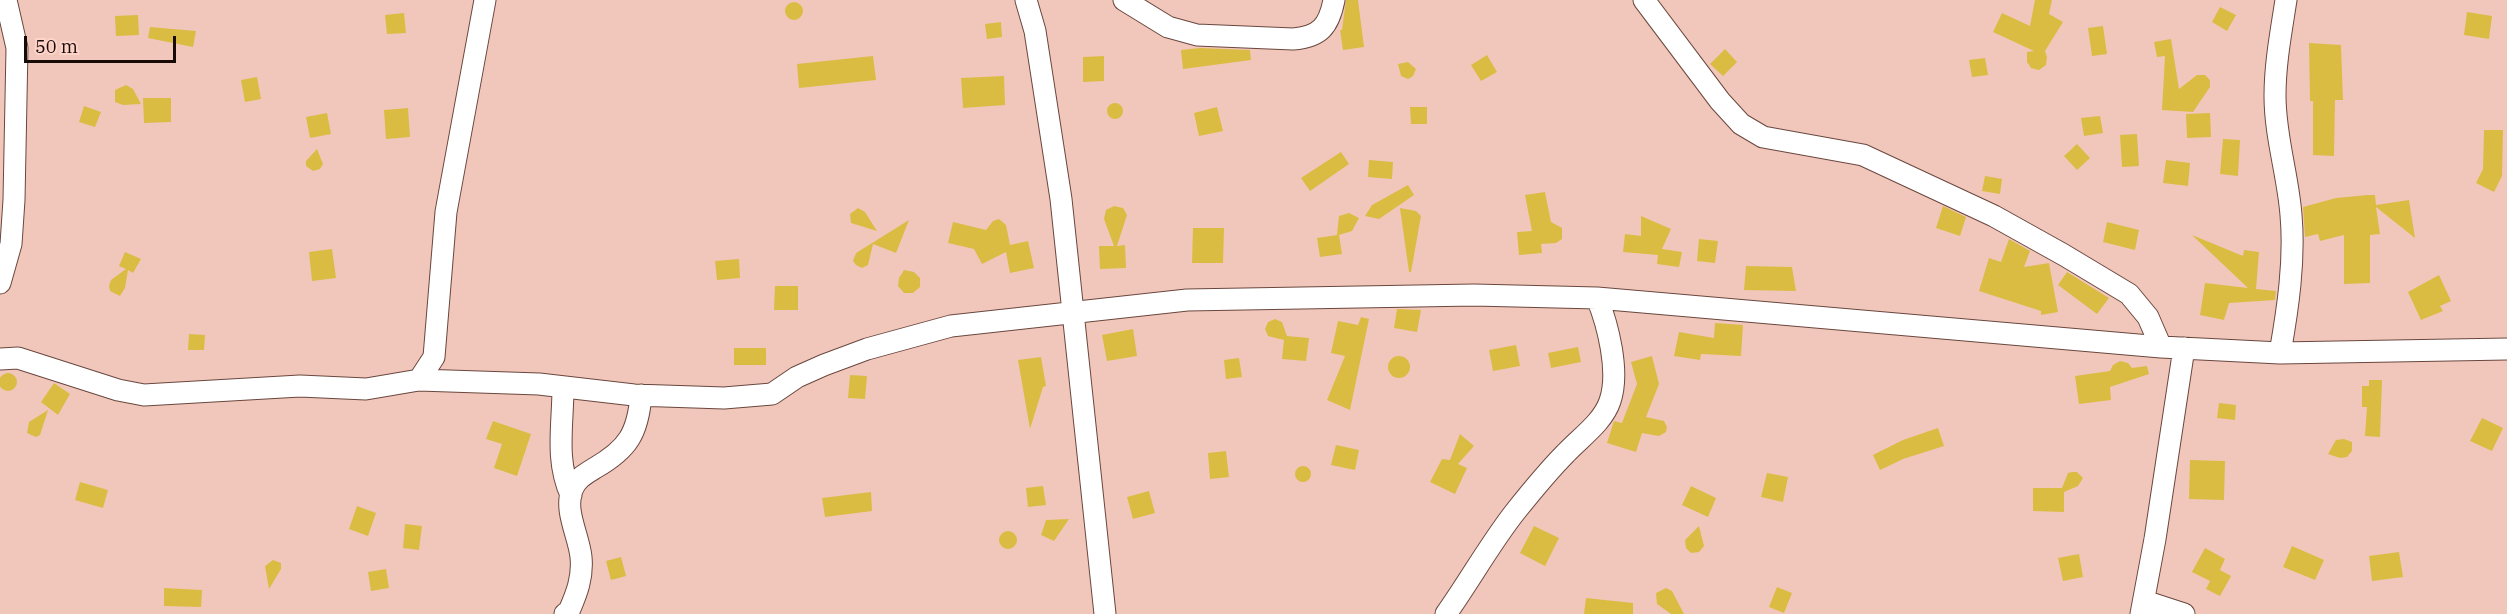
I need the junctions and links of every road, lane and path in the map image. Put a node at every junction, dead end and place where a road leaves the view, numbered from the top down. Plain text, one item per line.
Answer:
1 (6, 0) edge
2 (485, 0) edge
3 (1026, 0) edge
4 (1124, 0) edge
5 (1334, 0) edge
6 (1644, 0) edge
7 (2286, 0) edge
8 (0, 284) edge
9 (1597, 298) junction
10 (1075, 313) junction
11 (2161, 347) junction
12 (2184, 348) junction
13 (2507, 349) edge
14 (2280, 353) junction
15 (434, 357) junction
16 (0, 359) edge
17 (419, 380) junction
18 (457, 380) junction
19 (563, 387) junction
20 (641, 395) junction
21 (571, 495) junction
22 (2142, 607) edge
23 (565, 614) edge
24 (1105, 614) edge
25 (1446, 614) edge
26 (2184, 614) edge

1 - 8 street
2 - 15 street
3 - 10 street
4 - 5 street
6 - 11 street
7 - 14 street
9 - 10 street
9 - 11 street
9 - 25 street
10 - 20 street
10 - 24 street
11 - 12 street
12 - 14 street
12 - 22 street
13 - 14 street
15 - 17 street
15 - 18 street
16 - 17 street
17 - 18 street
18 - 19 street
19 - 20 street
19 - 21 street
20 - 21 street
21 - 23 street
22 - 26 street

